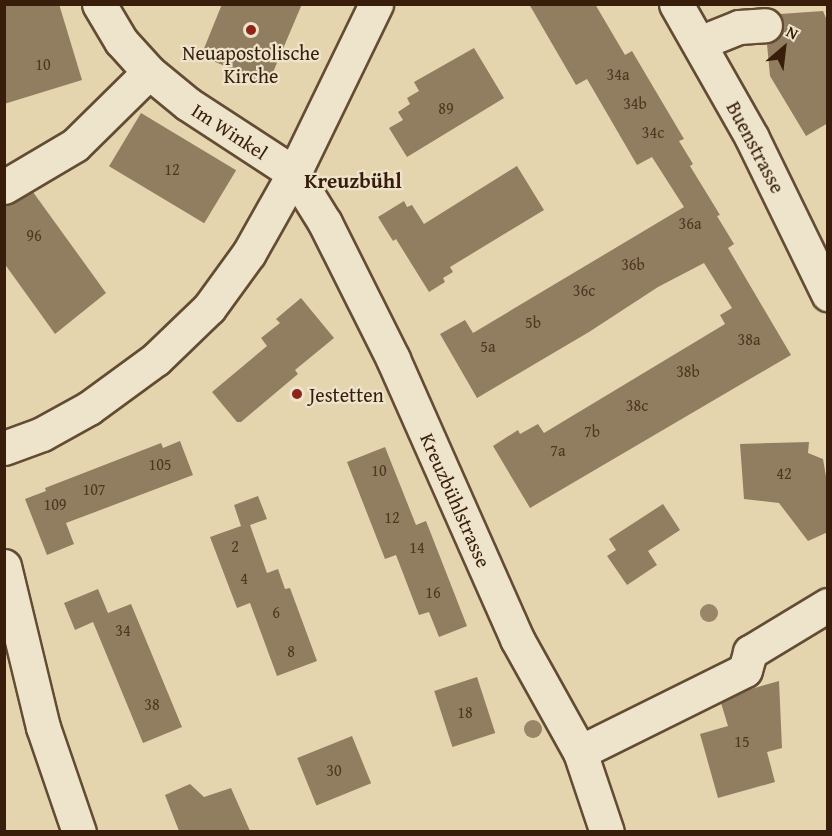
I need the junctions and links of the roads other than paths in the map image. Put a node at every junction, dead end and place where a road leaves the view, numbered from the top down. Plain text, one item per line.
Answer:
1 (676, 4) edge
2 (374, 5) edge
3 (103, 6) edge
4 (765, 25) dead end
5 (699, 43) junction
6 (149, 72) junction
7 (294, 173) junction
8 (4, 187) edge
9 (828, 294) edge
10 (4, 448) edge
11 (4, 566) edge
12 (828, 605) edge
13 (580, 752) junction
14 (79, 831) edge
15 (607, 831) edge

1 - 5 street, Buenstrasse
2 - 7 street
3 - 6 street, Im Winkel
4 - 5 street
5 - 9 street, Buenstrasse
6 - 7 street, Im Winkel
6 - 8 street
7 - 10 street
7 - 13 street, Kreuzbühlstrasse
11 - 14 street
12 - 13 street
13 - 15 street, Kreuzbühlstrasse

